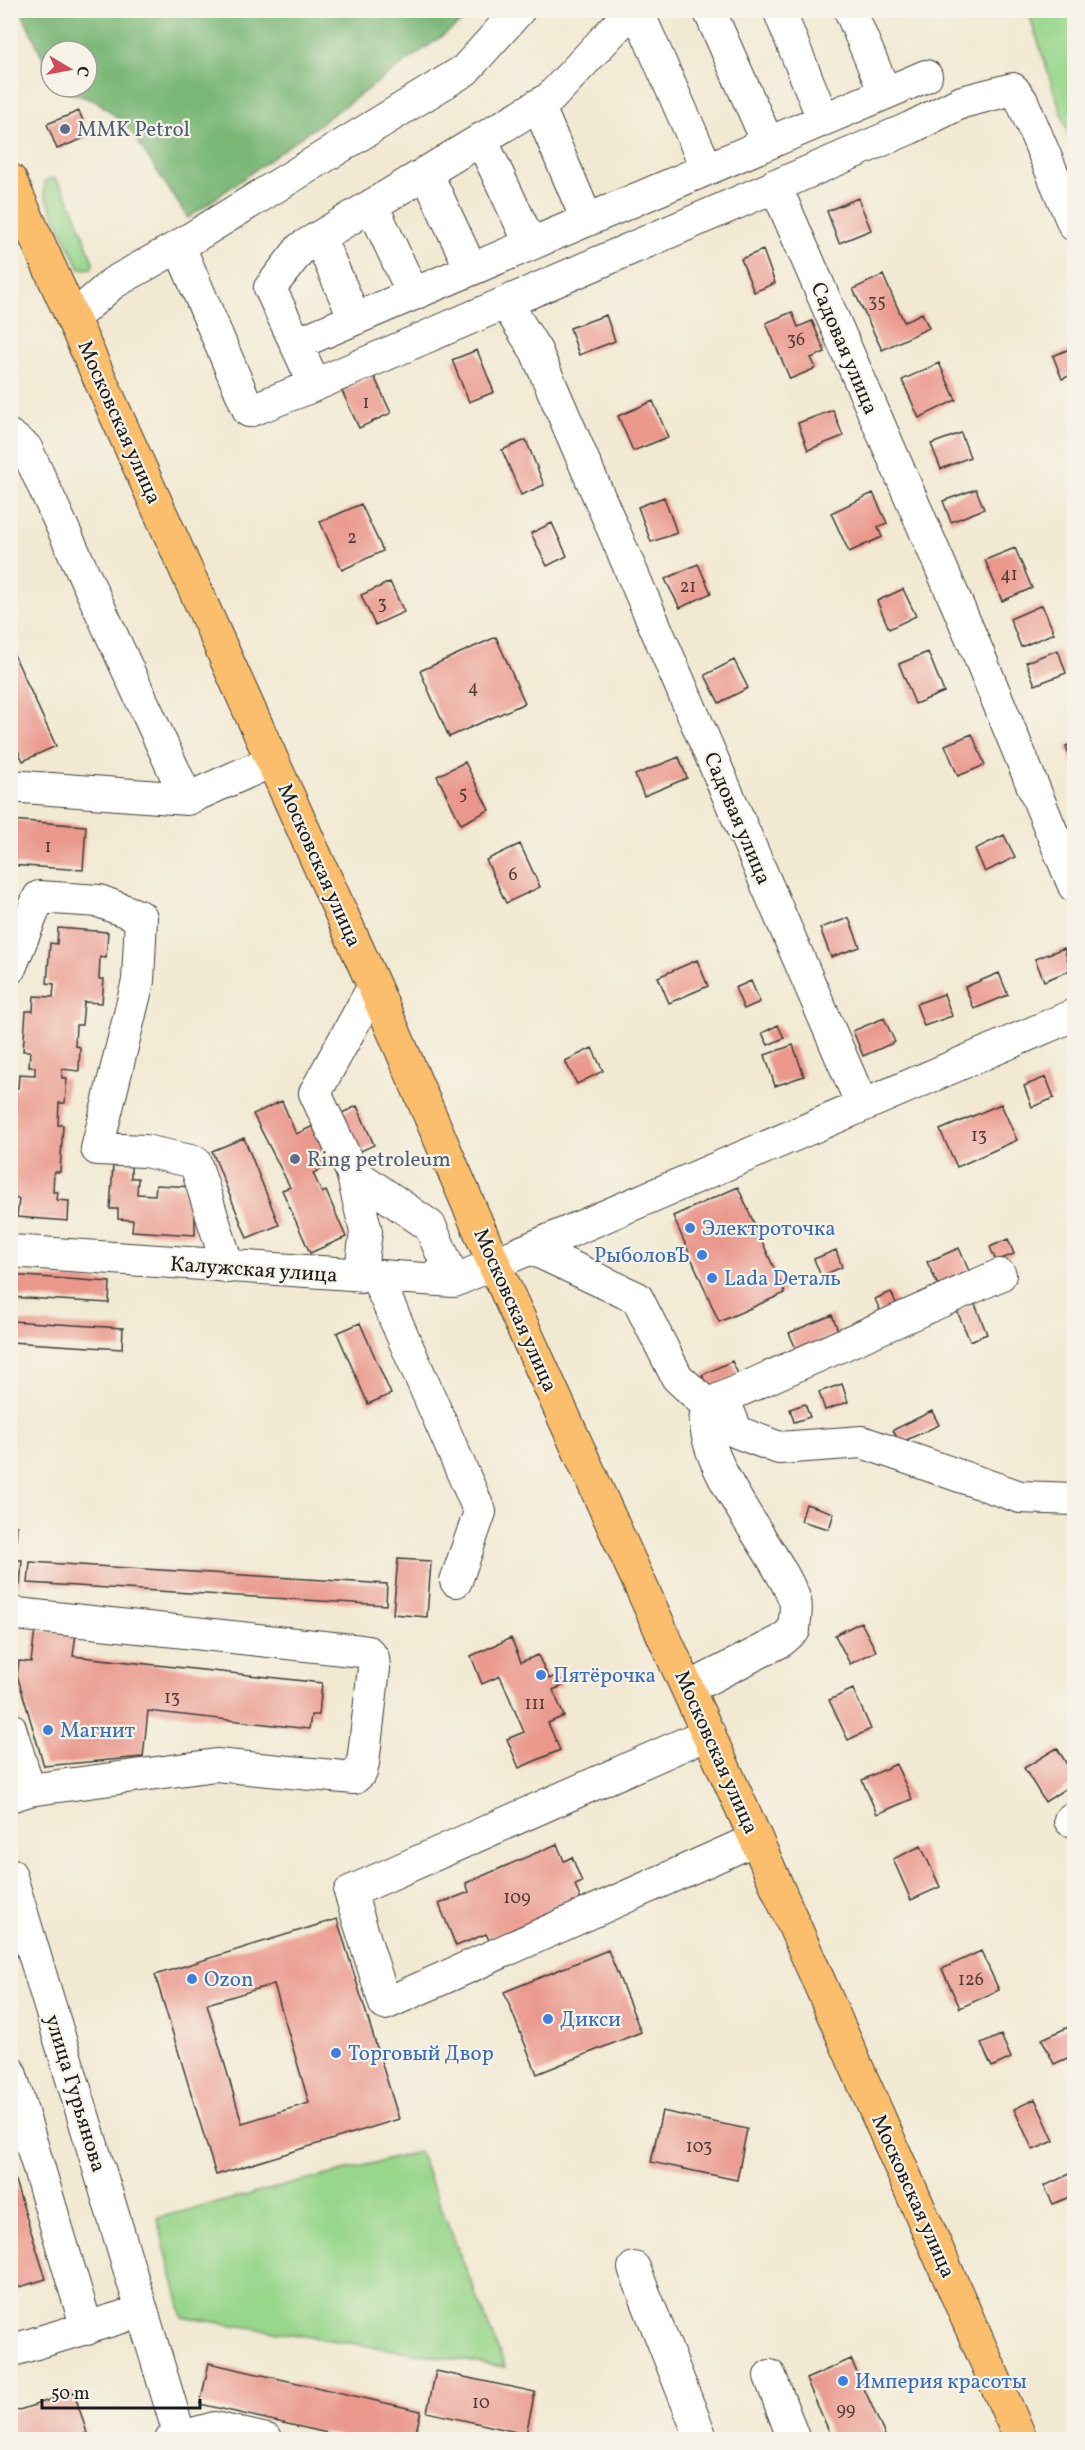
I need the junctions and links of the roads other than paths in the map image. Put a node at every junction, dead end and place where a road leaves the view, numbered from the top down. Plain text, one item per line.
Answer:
1 (519, 10) edge
2 (632, 10) edge
3 (637, 10) edge
4 (709, 10) edge
5 (779, 10) edge
6 (850, 10) edge
7 (926, 76) dead end
8 (885, 93) junction
9 (538, 105) junction
10 (823, 119) junction
11 (481, 139) junction
12 (768, 143) junction
13 (708, 169) junction
14 (426, 172) junction
15 (10, 180) edge
16 (775, 185) junction
17 (372, 205) junction
18 (587, 220) junction
19 (1074, 225) edge
20 (319, 237) junction
21 (530, 243) junction
22 (179, 246) junction
23 (471, 269) junction
24 (413, 294) junction
25 (506, 303) junction
26 (73, 318) junction
27 (355, 319) junction
28 (296, 344) junction
29 (315, 385) junction
30 (10, 436) edge
31 (272, 761) junction
32 (10, 786) edge
33 (188, 799) junction
34 (1074, 886) edge
35 (10, 968) edge
36 (375, 986) junction
37 (1074, 1015) edge
38 (862, 1105) junction
39 (352, 1172) junction
40 (533, 1249) junction
41 (10, 1251) edge
42 (495, 1266) junction
43 (228, 1267) junction
44 (1000, 1275) dead end
45 (369, 1277) junction
46 (453, 1281) junction
47 (715, 1401) junction
48 (1074, 1499) edge
49 (456, 1581) dead end
50 (10, 1615) edge
51 (693, 1686) dead end
52 (10, 1728) edge
53 (709, 1733) junction
54 (20, 1793) edge
55 (756, 1839) junction
56 (10, 1874) edge
57 (10, 2072) edge
58 (634, 2268) dead end
59 (142, 2311) junction
60 (87, 2329) junction
61 (10, 2351) edge
62 (770, 2376) dead end
63 (178, 2439) edge
64 (267, 2439) edge
65 (702, 2439) edge
66 (794, 2439) edge
67 (1021, 2439) edge

1 - 22 street
2 - 9 street
3 - 13 street
4 - 12 street
5 - 10 street
6 - 8 street
7 - 8 street
8 - 10 street
9 - 11 street
9 - 18 street
10 - 12 street
11 - 14 street
11 - 21 street
12 - 13 street
13 - 18 street
14 - 17 street
14 - 23 street
15 - 26 highway, Московская улица
16 - 19 street
16 - 25 street
16 - 34 street, Садовая улица
17 - 20 street
17 - 24 street
18 - 21 street
20 - 27 street
20 - 28 street
21 - 23 street
22 - 26 street
22 - 29 street
23 - 24 street
24 - 27 street
25 - 29 street
25 - 38 street, Садовая улица
26 - 31 highway, Московская улица
27 - 28 street
28 - 29 street
30 - 33 street
31 - 33 street
31 - 36 highway, Московская улица
32 - 33 street
35 - 43 street
36 - 39 street
36 - 42 highway, Московская улица
37 - 38 street, Калужская улица
38 - 40 street, Калужская улица
39 - 45 street
39 - 46 street
40 - 42 street, Калужская улица
40 - 47 street
41 - 43 street, Калужская улица
42 - 46 street, Калужская улица
42 - 53 highway, Московская улица
43 - 45 street, Калужская улица
44 - 47 street
45 - 46 street, Калужская улица
45 - 49 street
47 - 48 street
47 - 51 street
50 - 54 street
52 - 54 street
53 - 55 highway, Московская улица
53 - 55 street
55 - 67 highway, Московская улица
56 - 59 street, улица Гурьянова
57 - 60 street
58 - 65 street
59 - 60 street
59 - 63 street, улица Гурьянова
60 - 61 street
62 - 66 street
63 - 64 street

